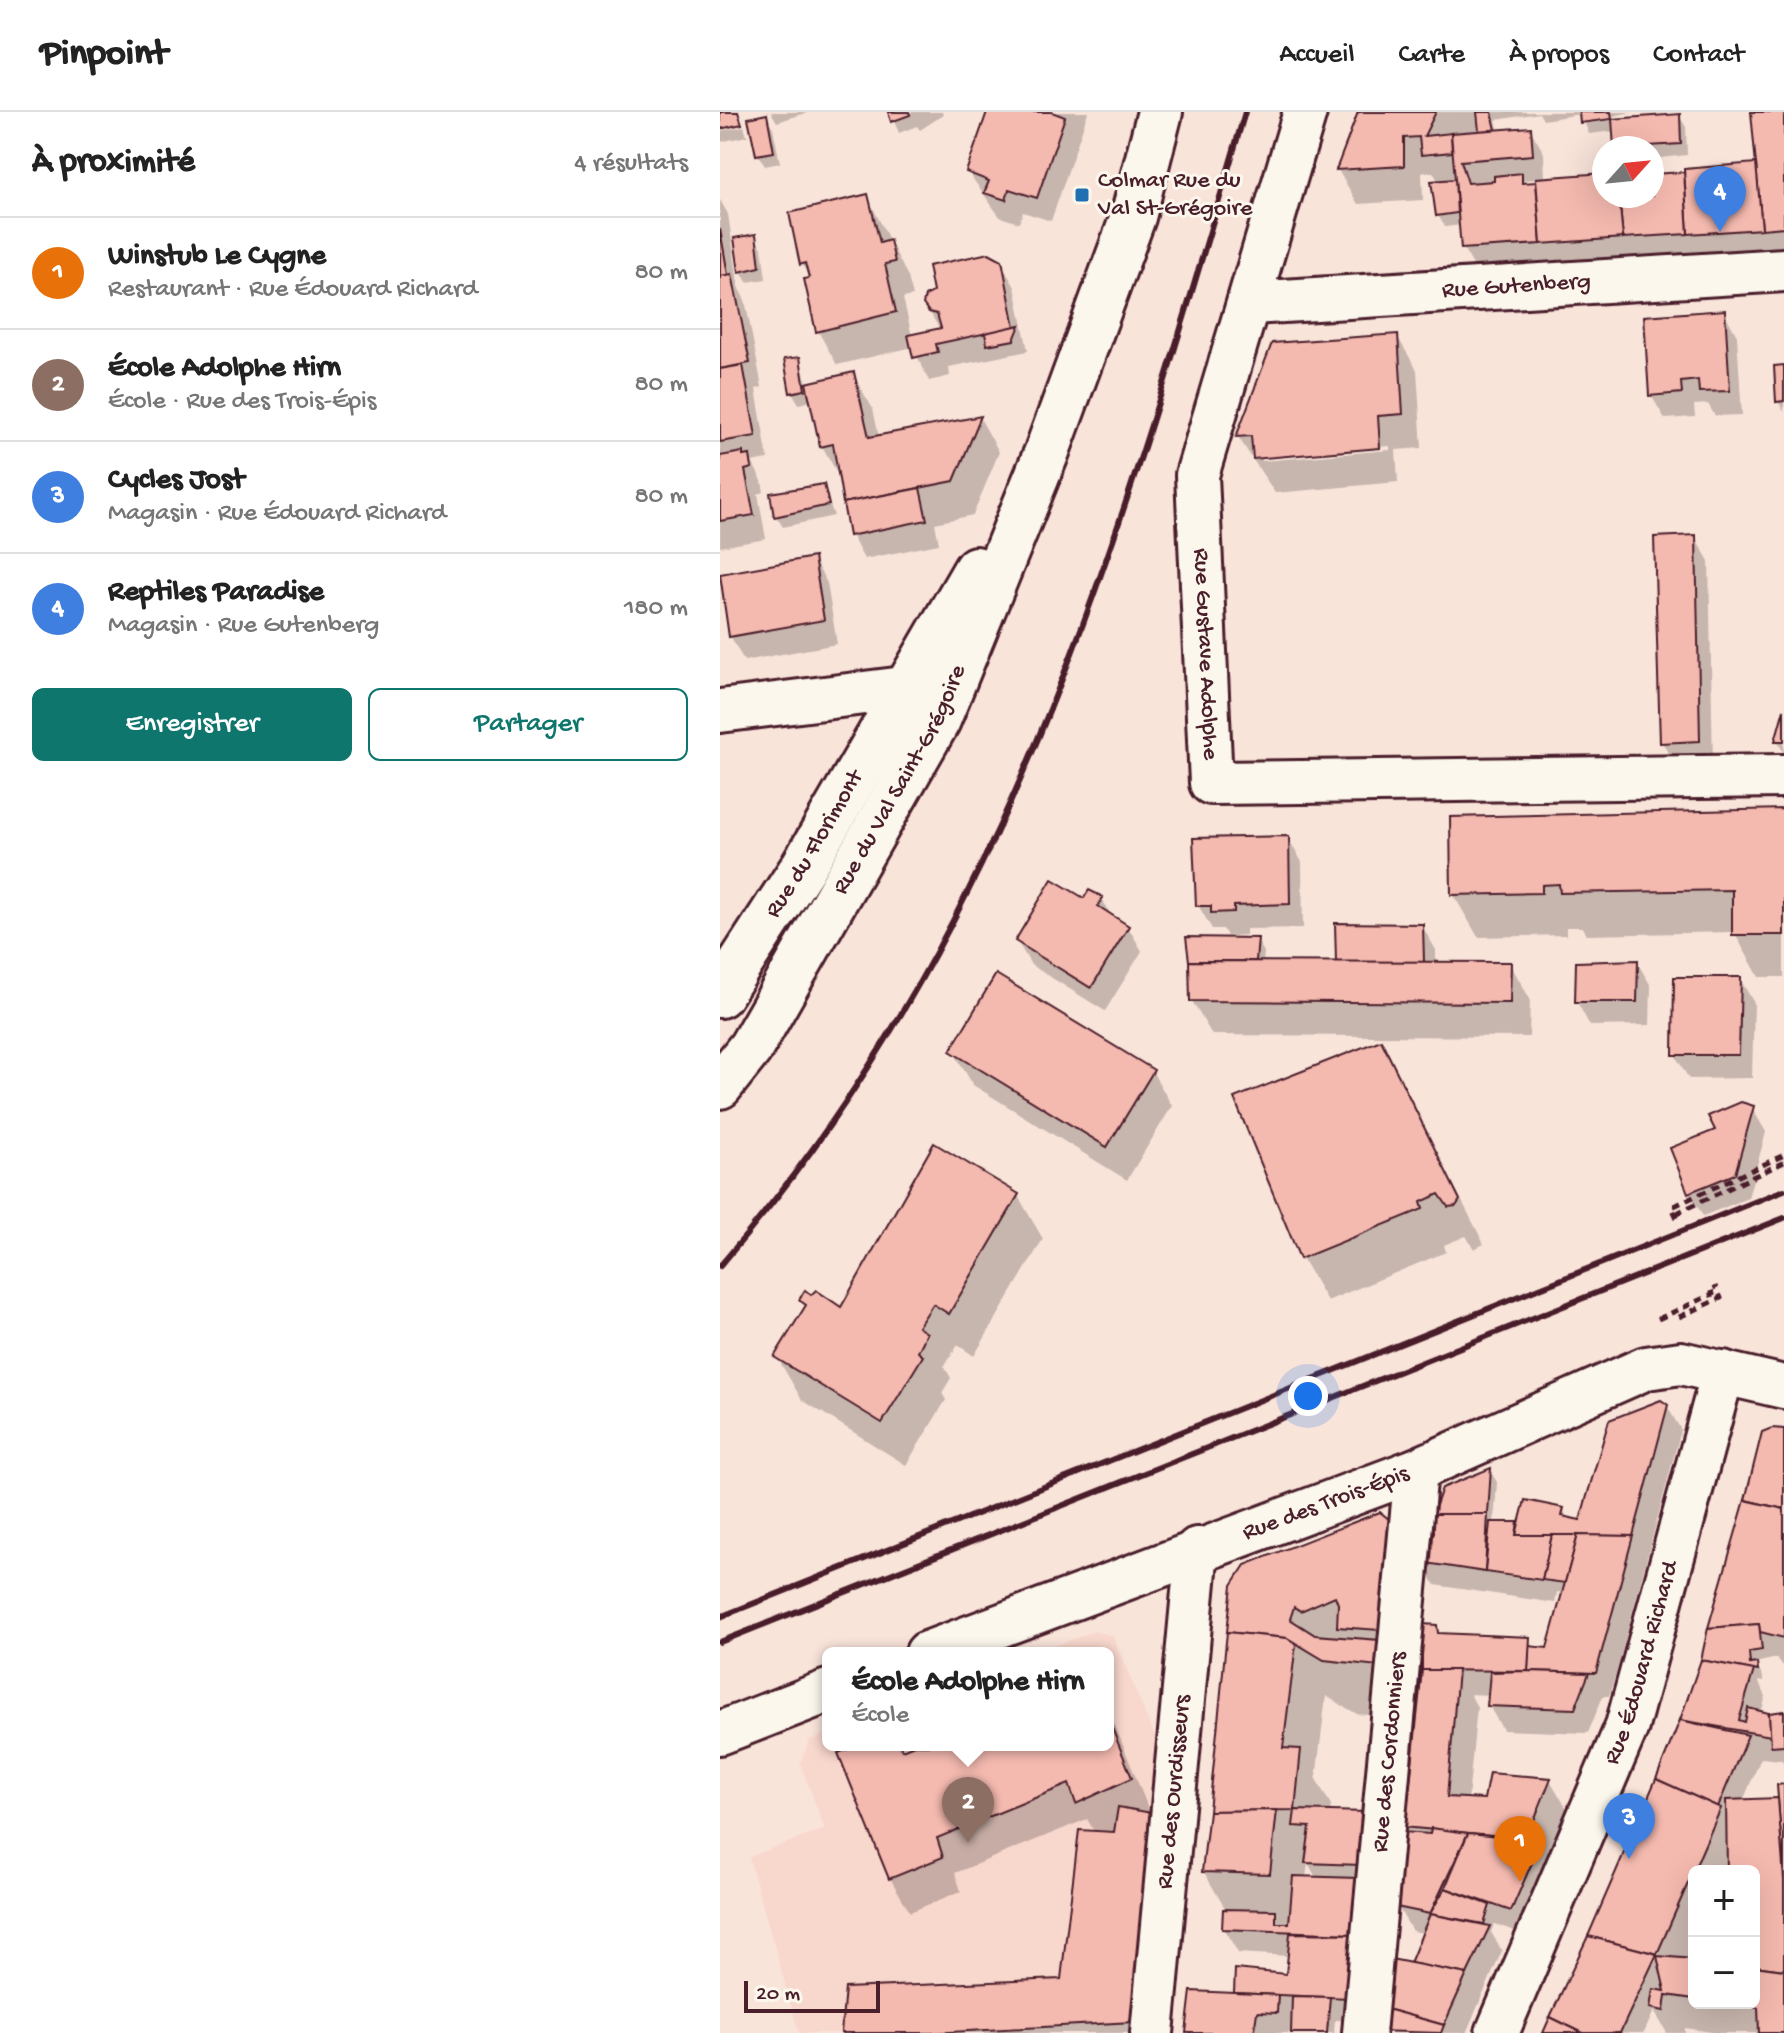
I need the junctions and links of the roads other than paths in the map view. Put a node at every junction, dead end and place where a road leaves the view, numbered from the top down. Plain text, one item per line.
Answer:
1 (1160, 112) edge
2 (1305, 112) edge
3 (1784, 270) edge
4 (1251, 303) junction
5 (1046, 454) junction
6 (904, 688) junction
7 (720, 711) edge
8 (1784, 776) edge
9 (720, 995) edge
10 (720, 1086) edge
11 (1723, 1372) junction
12 (1784, 1387) edge
13 (1416, 1470) junction
14 (1197, 1549) junction
15 (943, 1647) edge
16 (822, 1693) edge
17 (720, 1733) edge
18 (1152, 2033) edge
19 (1364, 2033) edge
20 (1497, 2033) edge

1 - 5 street, Rue du Val Saint-Grégoire
2 - 4 street, Rue Gustave Adolphe
3 - 4 street, Rue Gutenberg
4 - 8 street, Rue Gustave Adolphe
5 - 6 street, Rue du Val Saint-Grégoire
5 - 10 street, Rue du Val Saint-Grégoire
6 - 7 street
6 - 9 street, Rue du Florimont
11 - 12 street, Rue des Trois-Épis
11 - 13 street, Rue des Trois-Épis
11 - 20 street, Rue Édouard Richard
13 - 14 street, Rue des Trois-Épis
13 - 19 street, Rue des Cordonniers
14 - 15 street, Rue des Trois-Épis
14 - 18 street, Rue des Ourdisseurs
16 - 17 street

